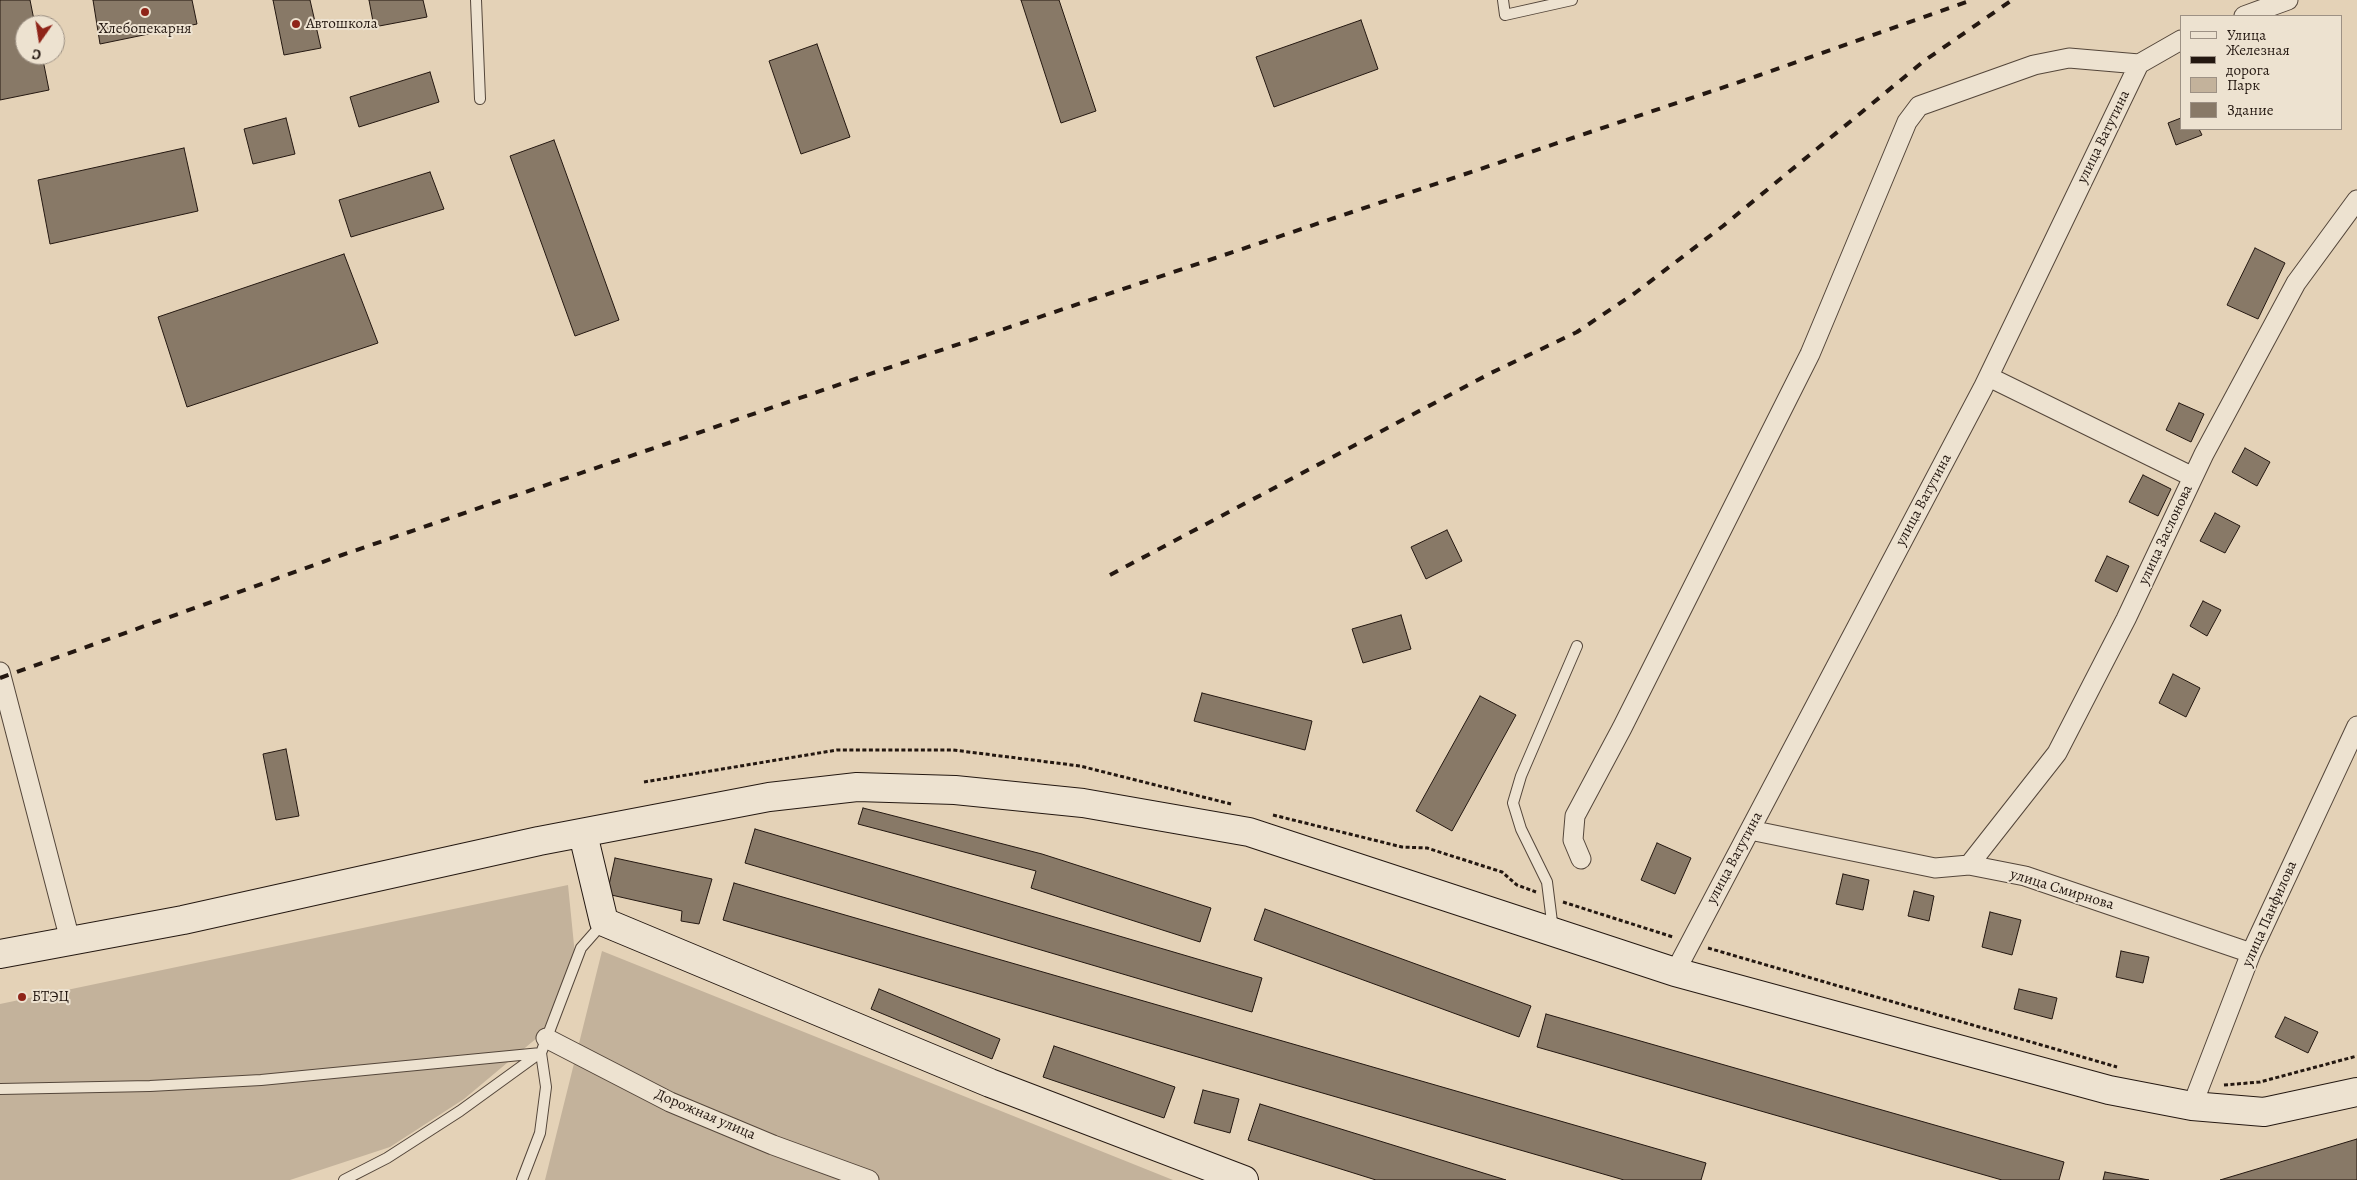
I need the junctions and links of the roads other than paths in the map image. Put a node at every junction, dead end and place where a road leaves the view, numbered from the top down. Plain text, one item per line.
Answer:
1 (476, 0) edge
2 (1503, 0) edge
3 (1572, 0) edge
4 (2288, 0) edge
5 (2247, 15) edge
6 (2180, 41) edge
7 (2140, 64) junction
8 (480, 99) dead end
9 (2357, 200) edge
10 (1989, 377) junction
11 (2192, 478) junction
12 (1577, 646) dead end
13 (0, 672) edge
14 (2357, 726) edge
15 (1750, 830) junction
16 (584, 834) junction
17 (1581, 859) dead end
18 (1969, 865) junction
19 (604, 922) junction
20 (1554, 933) junction
21 (70, 940) junction
22 (2251, 953) junction
23 (0, 954) edge
24 (1675, 972) junction
25 (544, 1046) junction
26 (0, 1089) edge
27 (2357, 1092) edge
28 (2192, 1106) junction
29 (344, 1180) edge
30 (522, 1180) edge
31 (868, 1180) edge
32 (1244, 1180) edge

1 - 8 lane
2 - 3 lane
4 - 5 street
6 - 7 street
7 - 10 street, улица Ватутина
7 - 17 street
9 - 11 street, улица Заслонова
10 - 11 street
10 - 15 street, улица Ватутина
11 - 18 street, улица Заслонова
12 - 20 lane
13 - 21 street
14 - 22 street, улица Панфилова
15 - 18 street, улица Смирнова
15 - 24 street, улица Ватутина
16 - 19 street
16 - 20 street
16 - 21 street
18 - 22 street, улица Смирнова
19 - 25 lane
19 - 32 street
20 - 24 street
21 - 23 street
22 - 28 street, улица Панфилова
24 - 28 street
25 - 26 lane
25 - 29 lane
25 - 30 lane
25 - 31 street, Дорожная улица
27 - 28 street

